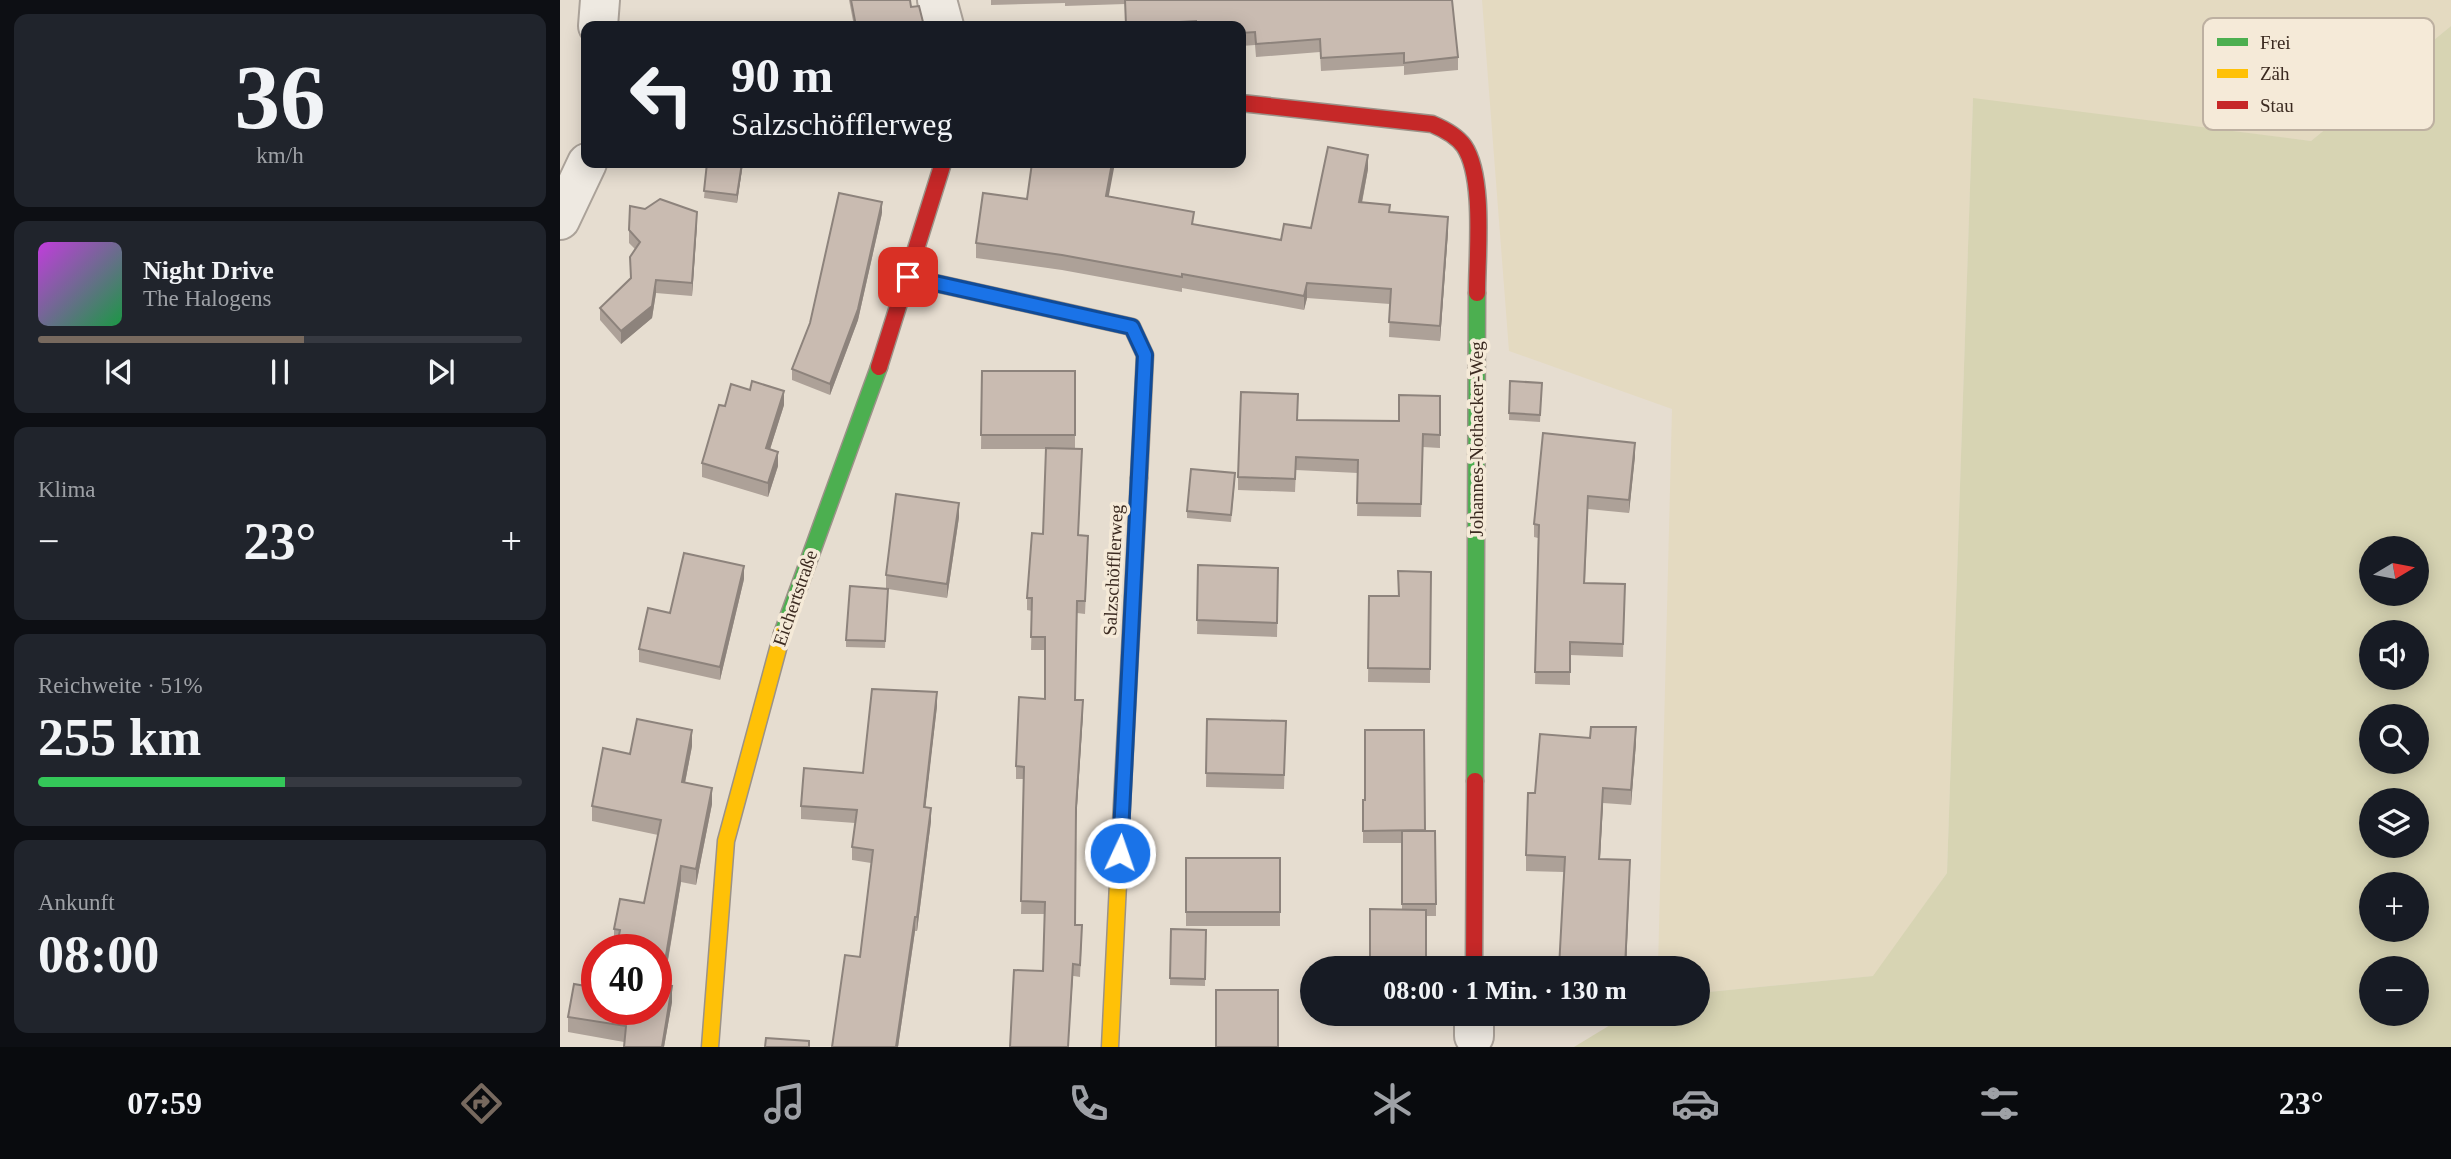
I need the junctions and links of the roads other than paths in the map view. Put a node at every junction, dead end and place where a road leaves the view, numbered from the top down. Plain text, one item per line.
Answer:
1 (600, 0) edge
2 (937, 0) edge
3 (598, 21) edge
4 (943, 21) edge
5 (1246, 104) edge
6 (585, 168) edge
7 (941, 168) edge
8 (560, 220) edge
9 (908, 277) junction
10 (1474, 956) edge
11 (710, 1047) edge
12 (1110, 1047) edge

1 - 3 street
2 - 4 street
5 - 10 street, Johannes-Nothacker-Weg
6 - 8 street
7 - 9 street, Eichertstraße
9 - 11 street, Eichertstraße
9 - 12 street, Salzschöfflerweg

